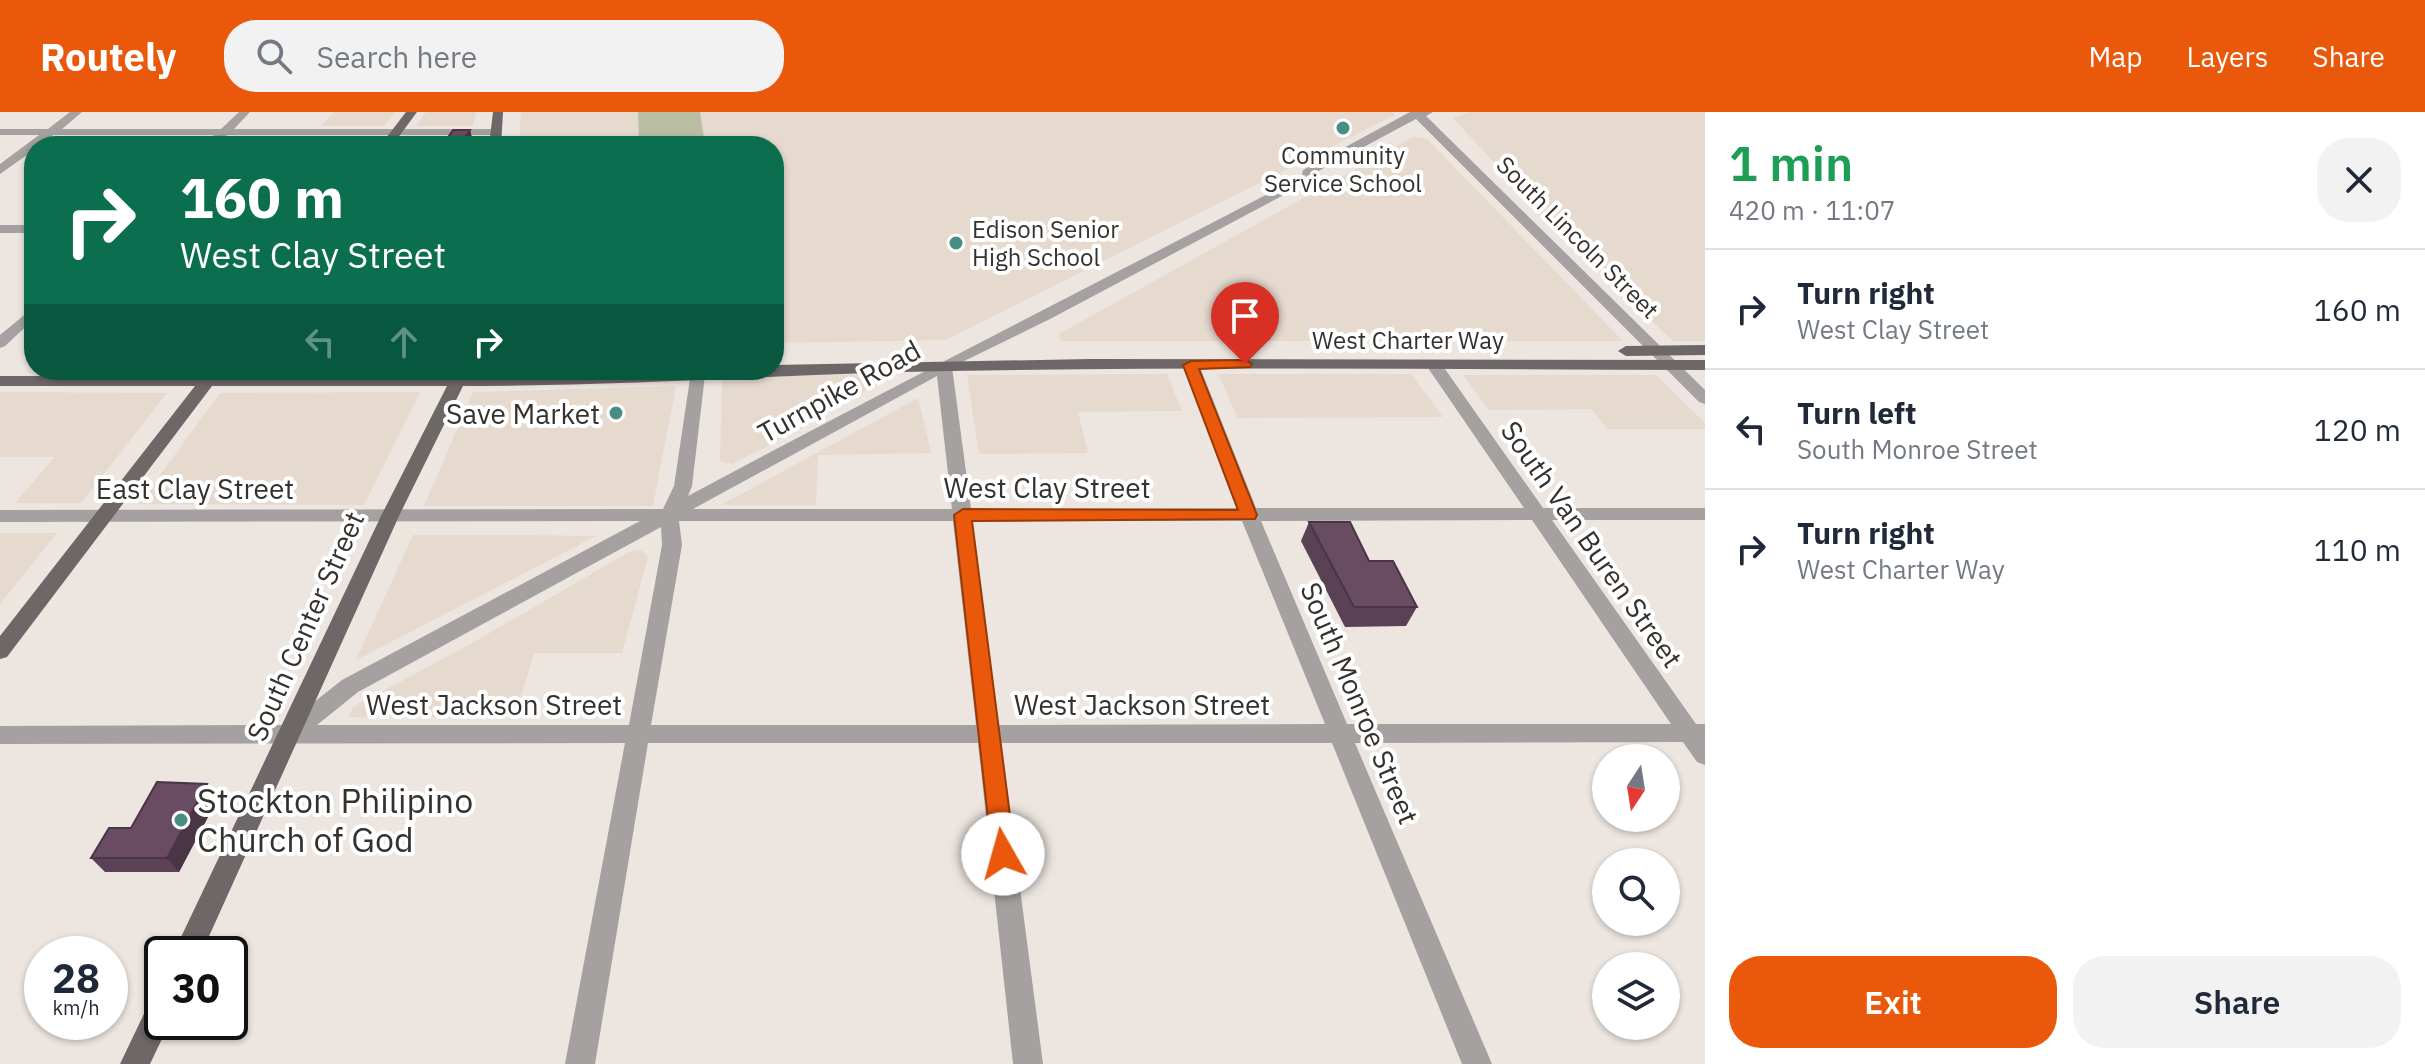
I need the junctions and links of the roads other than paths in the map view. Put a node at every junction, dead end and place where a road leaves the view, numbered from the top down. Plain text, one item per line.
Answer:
1 (77, 112) edge
2 (245, 112) edge
3 (412, 112) edge
4 (498, 112) edge
5 (1421, 113) edge
6 (0, 132) edge
7 (50, 132) junction
8 (224, 132) junction
9 (397, 132) junction
10 (496, 132) junction
11 (45, 136) edge
12 (220, 136) edge
13 (394, 136) edge
14 (496, 136) edge
15 (24, 152) edge
16 (0, 170) edge
17 (0, 229) edge
18 (24, 229) edge
19 (24, 320) edge
20 (0, 343) edge
21 (1705, 350) edge
22 (1659, 351) junction
23 (1256, 352) junction
24 (1502, 352) junction
25 (967, 353) junction
26 (784, 356) edge
27 (944, 365) junction
28 (1191, 365) junction
29 (1434, 365) junction
30 (1673, 365) junction
31 (1705, 365) edge
32 (0, 367) edge
33 (24, 367) edge
34 (784, 370) edge
35 (35, 380) edge
36 (207, 380) edge
37 (458, 380) edge
38 (535, 380) edge
39 (574, 380) edge
40 (696, 380) edge
41 (0, 381) edge
42 (1705, 399) edge
43 (1535, 514) junction
44 (1705, 514) edge
45 (963, 515) junction
46 (1249, 515) junction
47 (0, 516) edge
48 (103, 516) junction
49 (390, 516) junction
50 (669, 516) junction
51 (0, 651) edge
52 (1340, 733) junction
53 (291, 734) junction
54 (638, 734) junction
55 (989, 734) junction
56 (1698, 734) edge
57 (0, 735) edge
58 (1705, 755) edge
59 (196, 936) edge
60 (146, 1040) edge
61 (135, 1064) edge
62 (580, 1064) edge
63 (1028, 1064) edge
64 (1477, 1064) edge

1 - 7 street
2 - 8 street
3 - 9 main road
4 - 10 main road
5 - 22 street, South Lincoln Street
5 - 25 street, Turnpike Road
6 - 7 street
7 - 8 street
7 - 11 street
8 - 9 street
8 - 12 street
9 - 10 street
9 - 13 main road
10 - 14 main road
15 - 16 street
17 - 18 street
19 - 20 street
21 - 22 main road, West Charter Way
22 - 24 main road, West Charter Way
22 - 30 street, South Lincoln Street
23 - 24 main road, West Charter Way
23 - 25 main road, West Charter Way
23 - 28 main road
24 - 29 main road
25 - 26 main road, West Charter Way
25 - 27 street, Turnpike Road
27 - 28 main road, West Charter Way
27 - 34 main road, West Charter Way
27 - 45 street
27 - 50 street, Turnpike Road
28 - 29 main road, West Charter Way
28 - 46 street, South Monroe Street
29 - 30 main road, West Charter Way
29 - 43 street, South Van Buren Street
30 - 31 main road, West Charter Way
30 - 42 street, South Lincoln Street
32 - 33 main road
35 - 41 main road, West Charter Way
36 - 48 main road
37 - 49 main road, South Center Street
38 - 39 main road, West Charter Way
40 - 50 street
43 - 44 street, West Clay Street
43 - 46 street, West Clay Street
43 - 56 street, South Van Buren Street
45 - 46 street, West Clay Street
45 - 50 street, West Clay Street
45 - 55 street
46 - 52 street, South Monroe Street
47 - 48 street, East Clay Street
48 - 49 street, East Clay Street
48 - 51 main road
49 - 50 street, West Clay Street
49 - 53 main road, South Center Street
50 - 53 street, Turnpike Road
50 - 54 street
52 - 55 street, West Jackson Street
52 - 56 street, West Jackson Street
52 - 64 street, South Monroe Street
53 - 54 street, West Jackson Street
53 - 57 street, West Jackson Street
53 - 59 main road, South Center Street
54 - 55 street, West Jackson Street
54 - 62 street
55 - 63 street
56 - 58 street, South Van Buren Street
60 - 61 main road

